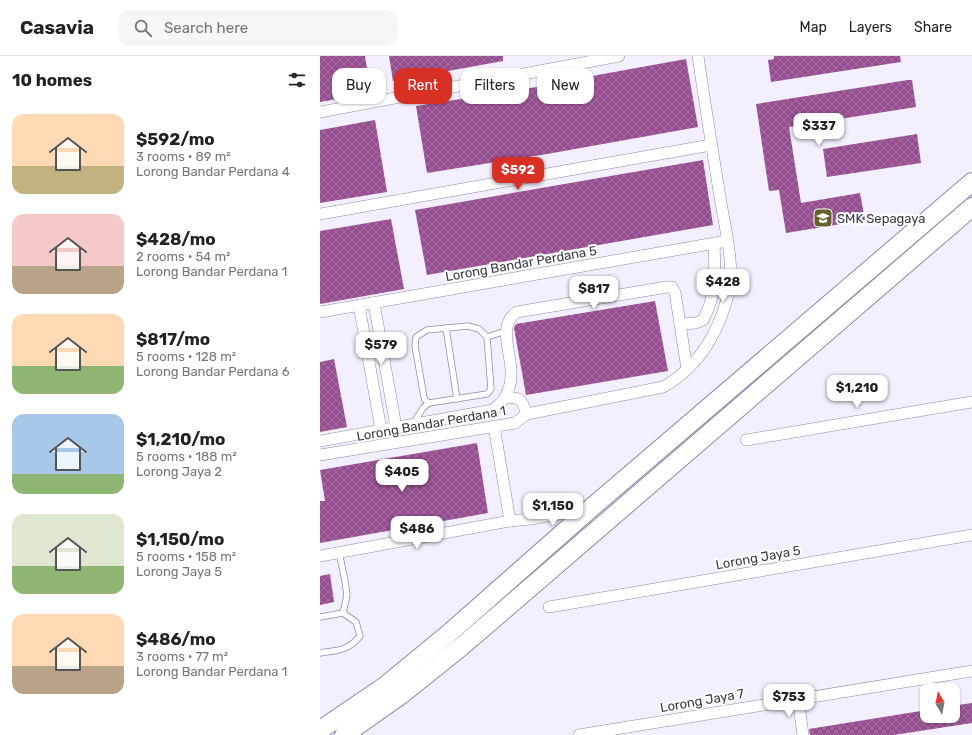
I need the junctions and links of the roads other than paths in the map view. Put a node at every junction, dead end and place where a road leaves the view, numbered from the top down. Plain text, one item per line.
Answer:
1 (619, 56) edge
2 (698, 56) edge
3 (320, 112) edge
4 (711, 145) junction
5 (972, 182) edge
6 (972, 207) edge
7 (320, 214) edge
8 (727, 240) junction
9 (714, 243) junction
10 (374, 302) junction
11 (359, 305) junction
12 (320, 312) edge
13 (680, 324) junction
14 (446, 328) junction
15 (506, 331) junction
16 (487, 337) junction
17 (687, 369) junction
18 (505, 398) junction
19 (457, 399) junction
20 (972, 402) edge
21 (429, 403) junction
22 (527, 414) junction
23 (413, 424) junction
24 (494, 426) junction
25 (396, 427) junction
26 (381, 430) junction
27 (746, 440) dead end
28 (320, 441) edge
29 (320, 455) edge
30 (592, 508) junction
31 (510, 521) junction
32 (972, 535) edge
33 (339, 552) junction
34 (320, 556) edge
35 (549, 607) dead end
36 (343, 613) junction
37 (320, 617) edge
38 (320, 653) edge
39 (972, 671) edge
40 (798, 698) junction
41 (320, 730) edge
42 (344, 735) edge
43 (579, 735) edge
44 (803, 735) edge

1 - 3 street
2 - 4 street, Lorong Bandar Perdana 1
4 - 7 street
4 - 8 street, Lorong Bandar Perdana 1
5 - 30 highway
6 - 42 highway
8 - 9 street, Lorong Bandar Perdana 5
8 - 17 street, Lorong Bandar Perdana 1
9 - 10 street, Lorong Bandar Perdana 5
9 - 13 street
10 - 11 street, Lorong Bandar Perdana 5
10 - 25 street
11 - 12 street, Lorong Bandar Perdana 5
11 - 26 street
13 - 15 street
13 - 17 street
14 - 16 lane
14 - 19 lane
14 - 21 lane
15 - 16 lane
15 - 18 street
16 - 19 lane
17 - 22 street, Lorong Bandar Perdana 1
18 - 22 street
18 - 23 street
19 - 21 lane
20 - 27 street
21 - 23 lane
22 - 24 street, Lorong Bandar Perdana 1
23 - 25 street
24 - 29 street, Lorong Bandar Perdana 1
24 - 31 street
25 - 26 street
26 - 28 street
30 - 31 street
30 - 41 highway
31 - 33 street
32 - 35 street, Lorong Jaya 5
33 - 34 street
33 - 36 lane
36 - 37 lane
36 - 38 lane
39 - 40 street, Lorong Jaya 7
40 - 43 street, Lorong Jaya 7
40 - 44 street

